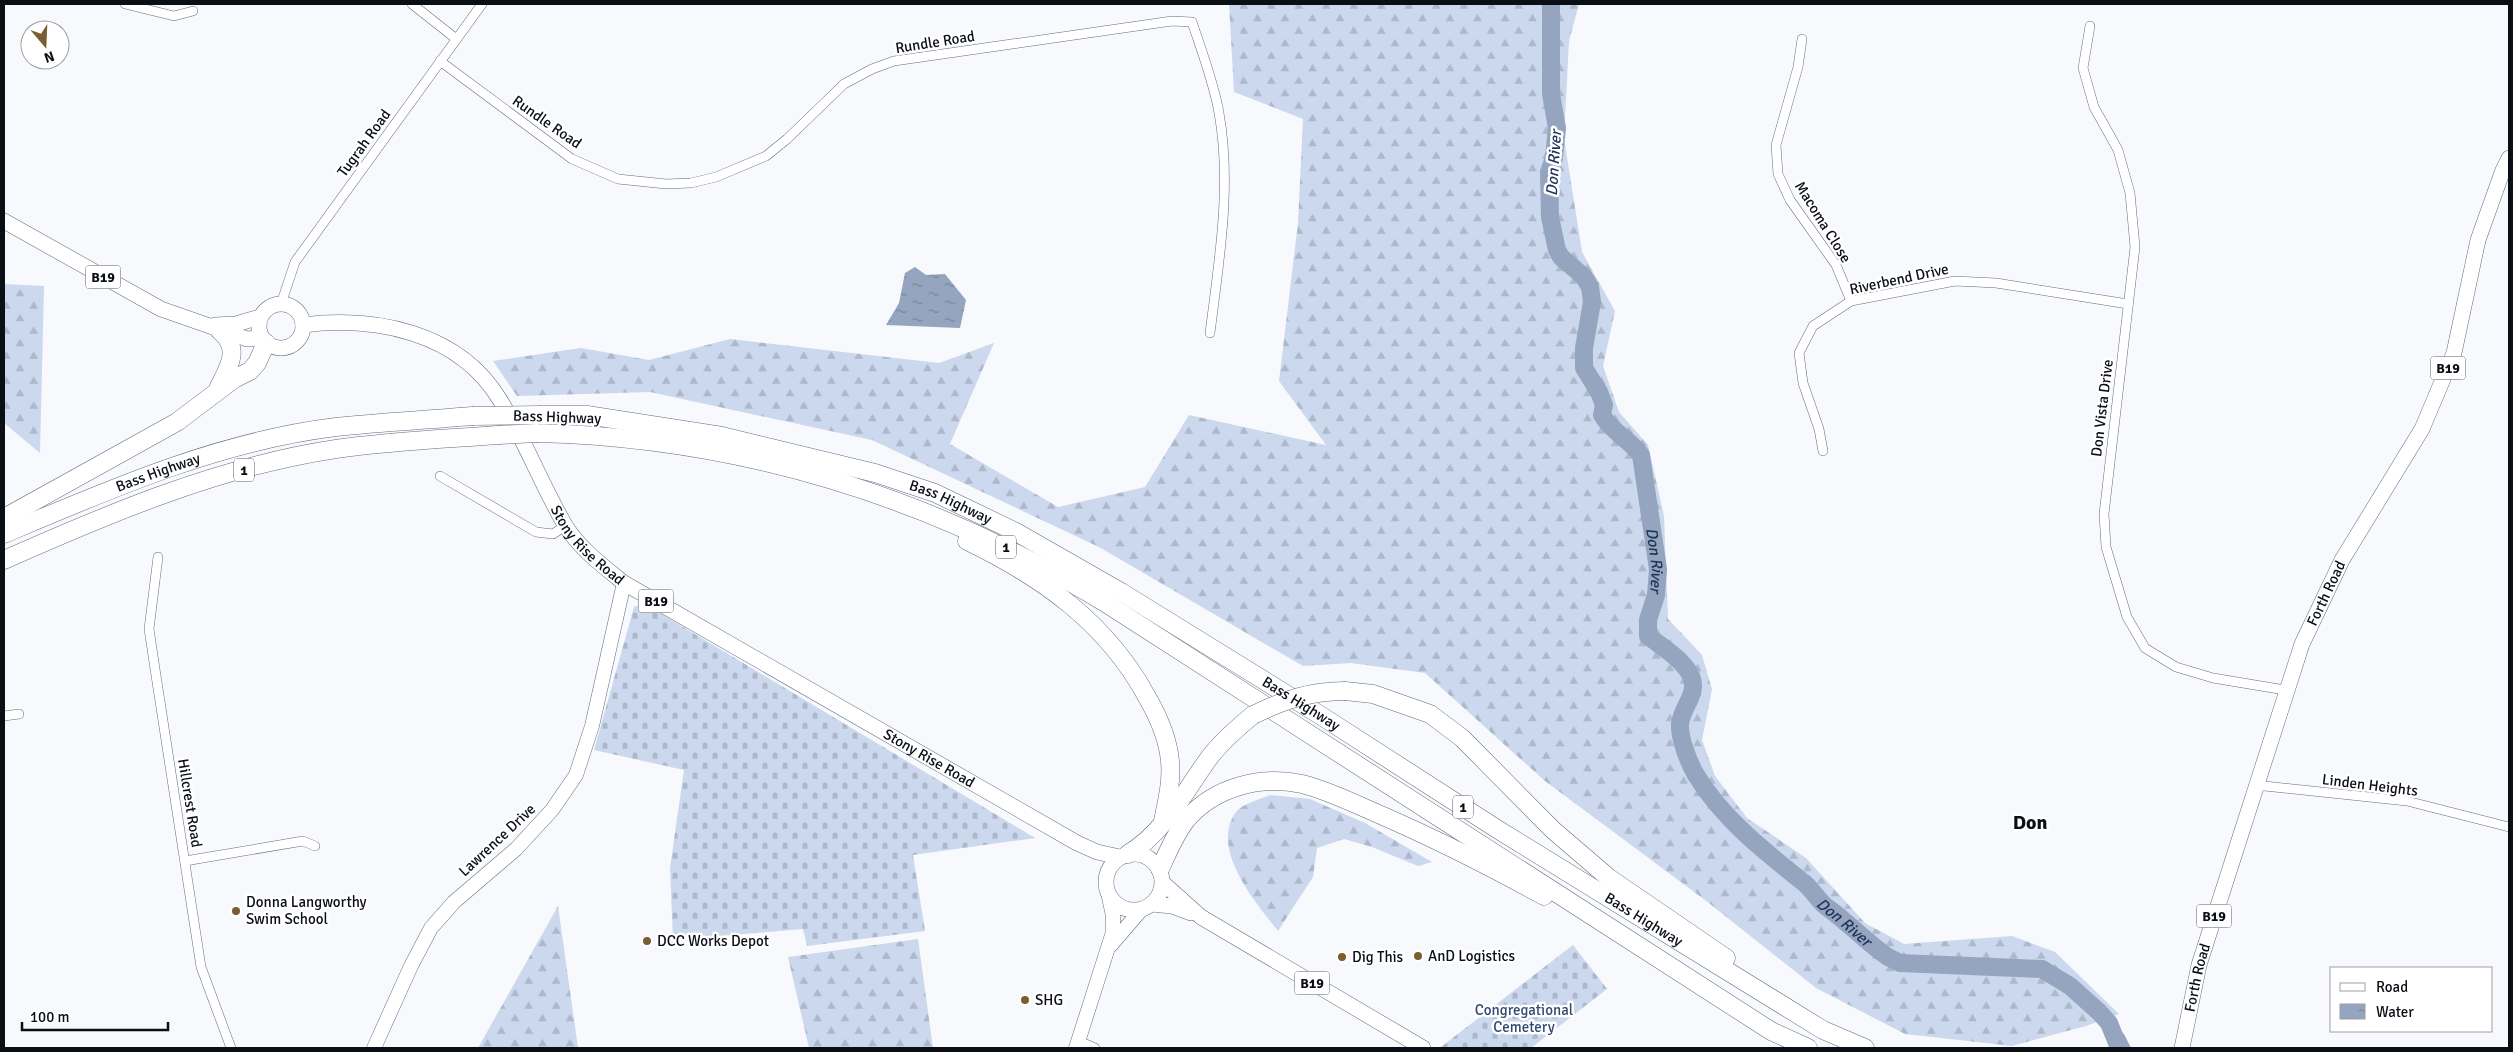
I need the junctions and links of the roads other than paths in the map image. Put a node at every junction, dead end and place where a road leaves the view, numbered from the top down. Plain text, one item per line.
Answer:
1 (126, 4) edge
2 (412, 4) edge
3 (482, 4) edge
4 (193, 11) dead end
5 (2090, 26) dead end
6 (455, 38) junction
7 (1802, 39) dead end
8 (440, 61) junction
9 (2509, 158) edge
10 (4, 221) edge
11 (1851, 301) junction
12 (281, 304) junction
13 (2128, 304) junction
14 (260, 317) junction
15 (303, 325) junction
16 (213, 328) junction
17 (1210, 333) dead end
18 (264, 340) junction
19 (215, 394) junction
20 (1823, 451) dead end
21 (440, 476) dead end
22 (838, 480) junction
23 (4, 518) edge
24 (565, 526) junction
25 (4, 534) edge
26 (158, 558) dead end
27 (4, 560) edge
28 (624, 583) junction
29 (2285, 690) junction
30 (19, 714) dead end
31 (4, 716) edge
32 (2255, 786) junction
33 (1163, 821) junction
34 (2509, 827) edge
35 (1077, 843) junction
36 (315, 846) dead end
37 (1124, 856) junction
38 (185, 861) junction
39 (1161, 876) junction
40 (1105, 878) junction
41 (1109, 897) junction
42 (1147, 907) junction
43 (1201, 917) junction
44 (1105, 957) junction
45 (1686, 974) junction
46 (1808, 1020) junction
47 (1077, 1044) edge
48 (231, 1048) edge
49 (374, 1048) edge
50 (1095, 1048) edge
51 (1423, 1048) edge
52 (1808, 1048) edge
53 (1864, 1048) edge
54 (2182, 1048) edge

1 - 4 street
2 - 6 street
3 - 6 street, Tugrah Road
5 - 13 street, Don Vista Drive
6 - 8 street, Tugrah Road
7 - 11 street, Macoma Close
8 - 12 street, Tugrah Road
8 - 17 street, Rundle Road
9 - 29 main road, Forth Road / B19
10 - 16 main road, B19
11 - 13 street, Riverbend Drive
11 - 20 street, Riverbend Drive
12 - 14 main road, B19
12 - 15 main road
13 - 29 street, Don Vista Drive
14 - 16 main road, B19
14 - 18 main road
15 - 18 main road, B19
15 - 24 main road, Stony Rise Road / B19
16 - 18 main road, B19
16 - 19 highway
18 - 19 highway
19 - 23 highway
21 - 24 street
22 - 27 highway, Bass Highway / 1, bridge
22 - 33 highway
22 - 45 highway, Bass Highway / 1
24 - 28 main road, Stony Rise Road / B19
25 - 46 highway, Bass Highway / 1, bridge
26 - 38 street, Hillcrest Road
28 - 35 main road, Stony Rise Road / B19
28 - 49 street, Lawrence Drive
29 - 32 main road, Forth Road / B19
30 - 31 street
32 - 34 street, Linden Heights
32 - 54 main road, Forth Road / B19
33 - 37 highway
33 - 46 highway, bridge
35 - 37 main road, Stony Rise Road / B19
35 - 40 main road, Stony Rise Road / B19
36 - 38 street
37 - 39 main road, B19
37 - 40 main road
38 - 48 street, Hillcrest Road
39 - 42 main road
39 - 43 main road, B19
39 - 45 highway
40 - 41 main road, B19
41 - 42 main road, B19
41 - 44 street
42 - 43 main road, B19
42 - 44 street
43 - 51 main road, B19
44 - 47 street
45 - 52 highway, Bass Highway / 1
46 - 53 highway, Bass Highway / 1
47 - 50 street

